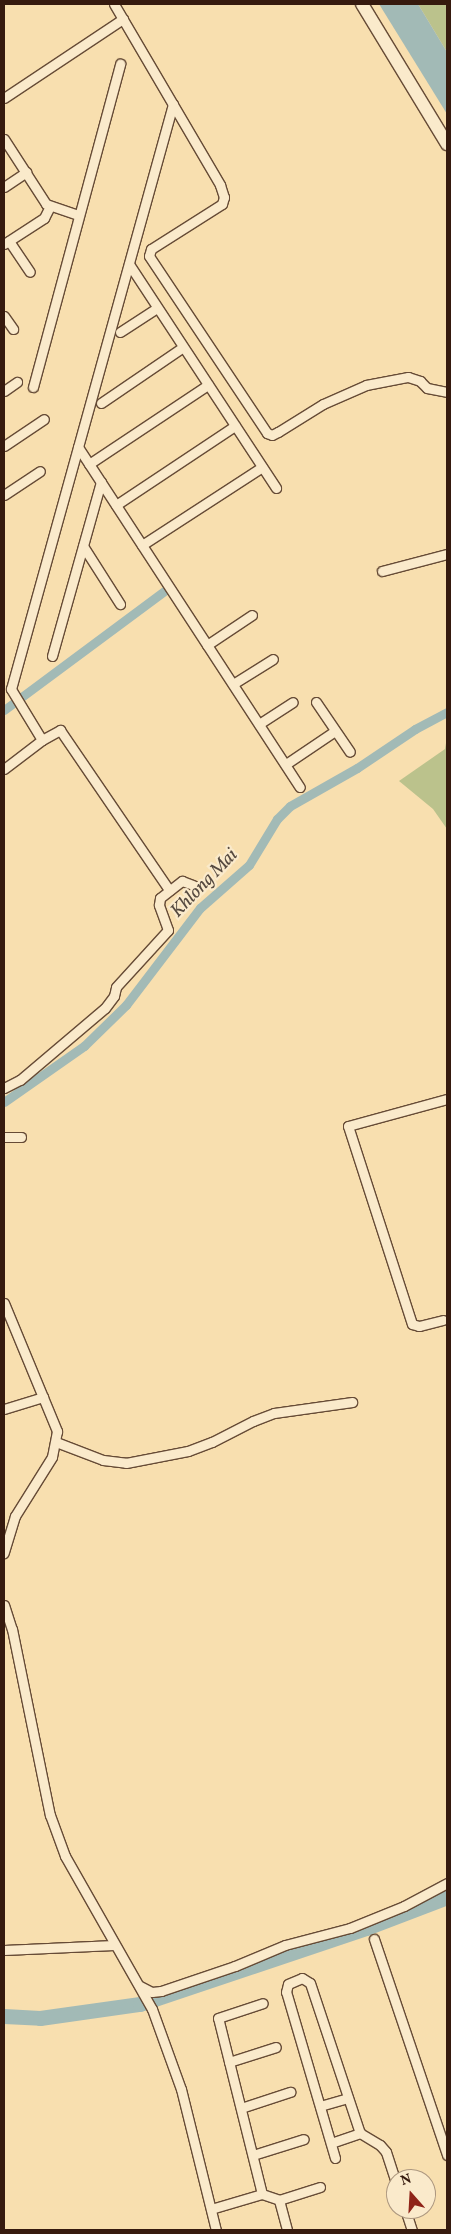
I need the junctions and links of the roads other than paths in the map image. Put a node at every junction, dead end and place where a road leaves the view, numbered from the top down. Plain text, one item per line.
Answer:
1 (114, 4) edge
2 (362, 4) edge
3 (123, 19) junction
4 (120, 64) dead end
5 (4, 98) edge
6 (173, 104) junction
7 (4, 139) edge
8 (447, 144) edge
9 (26, 172) junction
10 (4, 187) edge
11 (50, 206) junction
12 (78, 215) junction
13 (6, 242) edge
14 (128, 264) junction
15 (30, 272) dead end
16 (158, 308) junction
17 (4, 316) edge
18 (13, 329) dead end
19 (120, 332) dead end
20 (183, 347) junction
21 (17, 382) dead end
22 (208, 385) junction
23 (34, 387) dead end
24 (4, 391) edge
25 (447, 392) edge
26 (102, 403) dead end
27 (44, 419) dead end
28 (235, 426) junction
29 (4, 446) edge
30 (78, 447) junction
31 (89, 464) junction
32 (262, 467) junction
33 (40, 472) dead end
34 (101, 482) junction
35 (276, 488) dead end
36 (4, 495) edge
37 (116, 505) junction
38 (142, 545) junction
39 (83, 546) junction
40 (447, 554) edge
41 (382, 571) dead end
42 (120, 604) dead end
43 (252, 615) dead end
44 (207, 645) junction
45 (52, 656) dead end
46 (273, 659) dead end
47 (233, 684) junction
48 (293, 702) dead end
49 (316, 702) dead end
50 (259, 724) junction
51 (336, 731) junction
52 (42, 740) junction
53 (350, 752) dead end
54 (286, 764) junction
55 (4, 769) edge
56 (300, 787) dead end
57 (193, 885) dead end
58 (169, 890) junction
59 (4, 1088) edge
60 (447, 1099) edge
61 (4, 1137) edge
62 (21, 1137) dead end
63 (4, 1303) edge
64 (443, 1320) dead end
65 (43, 1397) junction
66 (352, 1402) dead end
67 (4, 1409) edge
68 (55, 1444) junction
69 (4, 1553) edge
70 (4, 1606) edge
71 (447, 1883) edge
72 (374, 1939) dead end
73 (114, 1945) junction
74 (4, 1950) edge
75 (140, 1987) junction
76 (264, 2003) dead end
77 (276, 2047) dead end
78 (229, 2062) junction
79 (290, 2092) dead end
80 (348, 2098) junction
81 (320, 2106) junction
82 (241, 2108) junction
83 (360, 2133) junction
84 (304, 2139) dead end
85 (331, 2143) junction
86 (253, 2155) junction
87 (447, 2155) edge
88 (335, 2158) dead end
89 (392, 2169) edge
90 (320, 2187) dead end
91 (262, 2194) junction
92 (279, 2200) junction
93 (211, 2209) junction
94 (216, 2230) edge
95 (287, 2230) edge

1 - 3 street
2 - 8 street
3 - 5 street
3 - 6 street
4 - 12 street
6 - 14 street
6 - 25 street
7 - 9 street
9 - 10 street
9 - 11 street
11 - 12 street
11 - 13 street
12 - 23 street
13 - 15 street
14 - 16 street
14 - 30 street
16 - 19 street
16 - 20 street
17 - 18 street
20 - 22 street
20 - 26 street
21 - 24 street
22 - 28 street
22 - 31 street
27 - 29 street
28 - 32 street
28 - 37 street
30 - 31 street
30 - 52 street
31 - 34 street
32 - 35 street
32 - 38 street
33 - 36 street
34 - 37 street
34 - 39 street
37 - 38 street
38 - 44 street
39 - 42 street
39 - 45 street
40 - 41 street
43 - 44 street
44 - 47 street
46 - 47 street
47 - 50 street
48 - 50 street
49 - 51 street
50 - 54 street
51 - 53 street
51 - 54 street
52 - 55 street
52 - 58 street
54 - 56 street
57 - 58 street
58 - 59 street
60 - 64 street
61 - 62 street
63 - 65 street
65 - 67 street
65 - 68 street
66 - 68 street
68 - 69 street
70 - 73 street
71 - 75 street
72 - 87 street
73 - 74 street
73 - 75 street
75 - 93 street
76 - 78 street
77 - 78 street
78 - 82 street
79 - 82 street
80 - 81 street
80 - 81 street
80 - 83 street
81 - 85 street
82 - 86 street
83 - 85 street
83 - 89 street
84 - 86 street
85 - 88 street
86 - 91 street
90 - 92 street
91 - 92 street
91 - 93 street
92 - 95 street
93 - 94 street

